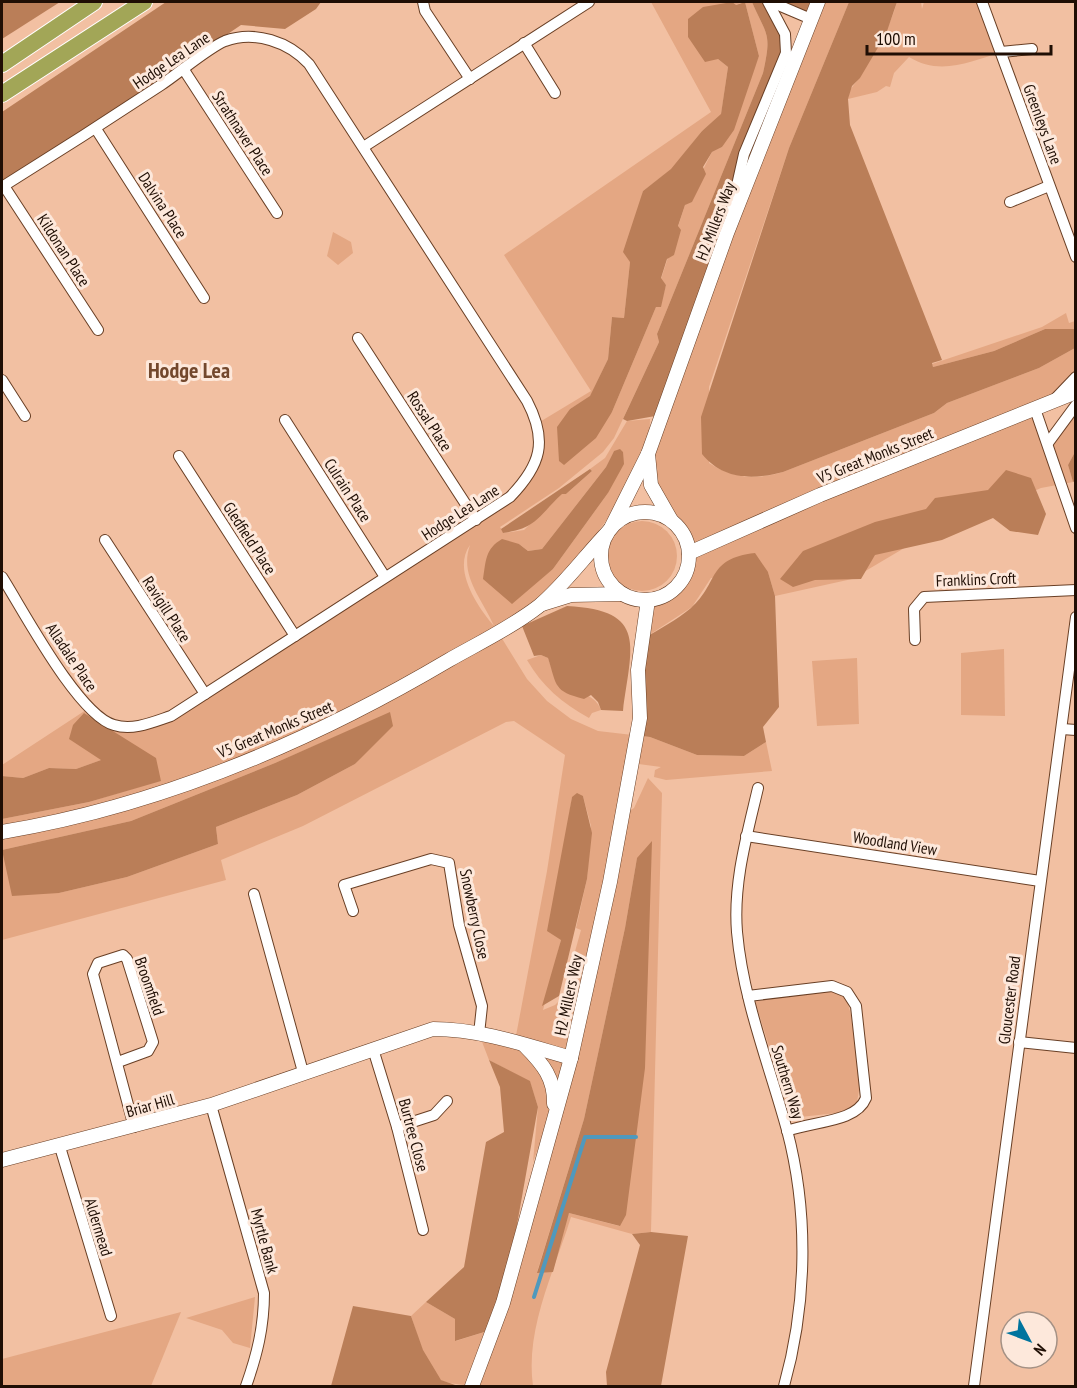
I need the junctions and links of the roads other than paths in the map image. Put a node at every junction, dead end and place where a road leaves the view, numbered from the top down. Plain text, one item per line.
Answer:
1 (94, 2) edge
2 (144, 2) edge
3 (423, 2) edge
4 (589, 2) edge
5 (769, 2) edge
6 (818, 2) edge
7 (982, 2) edge
8 (811, 19) junction
9 (524, 43) junction
10 (1032, 49) dead end
11 (1001, 52) junction
12 (2, 64) edge
13 (184, 70) junction
14 (470, 79) junction
15 (555, 93) dead end
16 (2, 94) edge
17 (96, 129) junction
18 (365, 146) junction
19 (1049, 186) junction
20 (3, 187) edge
21 (1010, 202) dead end
22 (277, 213) dead end
23 (727, 233) junction
24 (1075, 256) edge
25 (204, 298) dead end
26 (98, 330) dead end
27 (358, 338) dead end
28 (1076, 377) edge
29 (2, 380) edge
30 (1076, 392) edge
31 (1053, 401) junction
32 (1076, 405) edge
33 (1035, 409) junction
34 (25, 416) dead end
35 (285, 420) dead end
36 (1048, 443) junction
37 (648, 454) junction
38 (179, 456) dead end
39 (476, 520) junction
40 (671, 520) junction
41 (1076, 528) edge
42 (609, 529) junction
43 (105, 540) dead end
44 (689, 553) junction
45 (2, 577) edge
46 (385, 577) junction
47 (1076, 590) edge
48 (622, 594) junction
49 (648, 600) junction
50 (539, 605) junction
51 (1076, 617) edge
52 (295, 636) junction
53 (915, 640) dead end
54 (205, 694) junction
55 (171, 716) joint
56 (1062, 729) junction
57 (1076, 730) edge
58 (758, 788) dead end
59 (2, 832) edge
60 (747, 836) junction
61 (1040, 881) junction
62 (254, 894) dead end
63 (353, 911) dead end
64 (748, 996) junction
65 (479, 1034) junction
66 (1019, 1042) junction
67 (523, 1044) junction
68 (1076, 1048) edge
69 (373, 1049) junction
70 (571, 1058) junction
71 (117, 1062) junction
72 (303, 1072) junction
73 (447, 1101) dead end
74 (211, 1105) junction
75 (397, 1126) junction
76 (134, 1127) junction
77 (787, 1131) junction
78 (552, 1133) junction
79 (60, 1147) junction
80 (2, 1160) edge
81 (423, 1230) dead end
82 (111, 1316) dead end
83 (474, 1381) edge
84 (246, 1386) edge
85 (784, 1386) edge
86 (974, 1386) edge

1 - 12 highway
2 - 16 highway
3 - 14 street
4 - 9 street
5 - 8 street
5 - 23 street
6 - 8 street, H2 Millers Way
7 - 11 street, Greenleys Lane
8 - 23 street, H2 Millers Way
9 - 14 street
9 - 15 street
10 - 11 street
11 - 19 street, Greenleys Lane
13 - 17 street, Hodge Lea Lane
13 - 18 street, Hodge Lea Lane
13 - 22 street, Strathnaver Place
14 - 18 street
17 - 20 street, Hodge Lea Lane
17 - 25 street, Dalvina Place
18 - 39 street, Hodge Lea Lane
19 - 21 street
19 - 24 street, Greenleys Lane
20 - 26 street, Kildonan Place
23 - 37 street, H2 Millers Way
27 - 39 street, Rossal Place
28 - 31 street
29 - 34 street
30 - 31 street, V5 Great Monks Street
31 - 33 street, V5 Great Monks Street
32 - 36 street
33 - 36 street
33 - 44 street, V5 Great Monks Street
35 - 46 street, Culrain Place
36 - 41 street
37 - 40 street, H2 Millers Way
37 - 42 street, H2 Millers Way
38 - 52 street, Gledfield Place
39 - 46 street, Hodge Lea Lane
40 - 42 street
40 - 44 street
42 - 48 street
42 - 50 street, V5 Great Monks Street
43 - 54 street, Ravigill Place
44 - 49 street
45 - 55 street, Alladale Place
46 - 52 street, Hodge Lea Lane
47 - 53 street, Franklins Croft
48 - 49 street
48 - 50 street, V5 Great Monks Street
49 - 70 street, H2 Millers Way
50 - 59 street, V5 Great Monks Street
51 - 56 street, Gloucester Road
52 - 54 street, Hodge Lea Lane
54 - 55 street, Hodge Lea Lane
56 - 57 street
56 - 61 street, Gloucester Road
58 - 60 street, Southern Way
60 - 61 street, Woodland View
60 - 64 street, Southern Way
61 - 66 street, Gloucester Road
62 - 72 street
63 - 65 street, Snowberry Close
64 - 77 street, Southern Way
64 - 77 street
65 - 67 street, Briar Hill
65 - 69 street, Briar Hill
66 - 68 street
66 - 86 street, Gloucester Road
67 - 70 street, Briar Hill
67 - 78 street
69 - 72 street, Briar Hill
69 - 75 street, Burtree Close
70 - 78 street, H2 Millers Way
71 - 71 street, Broomfield
71 - 76 street, Broomfield
72 - 74 street, Briar Hill
73 - 75 street
74 - 76 street, Briar Hill
74 - 84 street, Myrtle Bank
75 - 81 street, Burtree Close
76 - 79 street, Briar Hill
77 - 85 street, Southern Way
78 - 83 street, H2 Millers Way
79 - 80 street, Briar Hill
79 - 82 street, Aldermead

